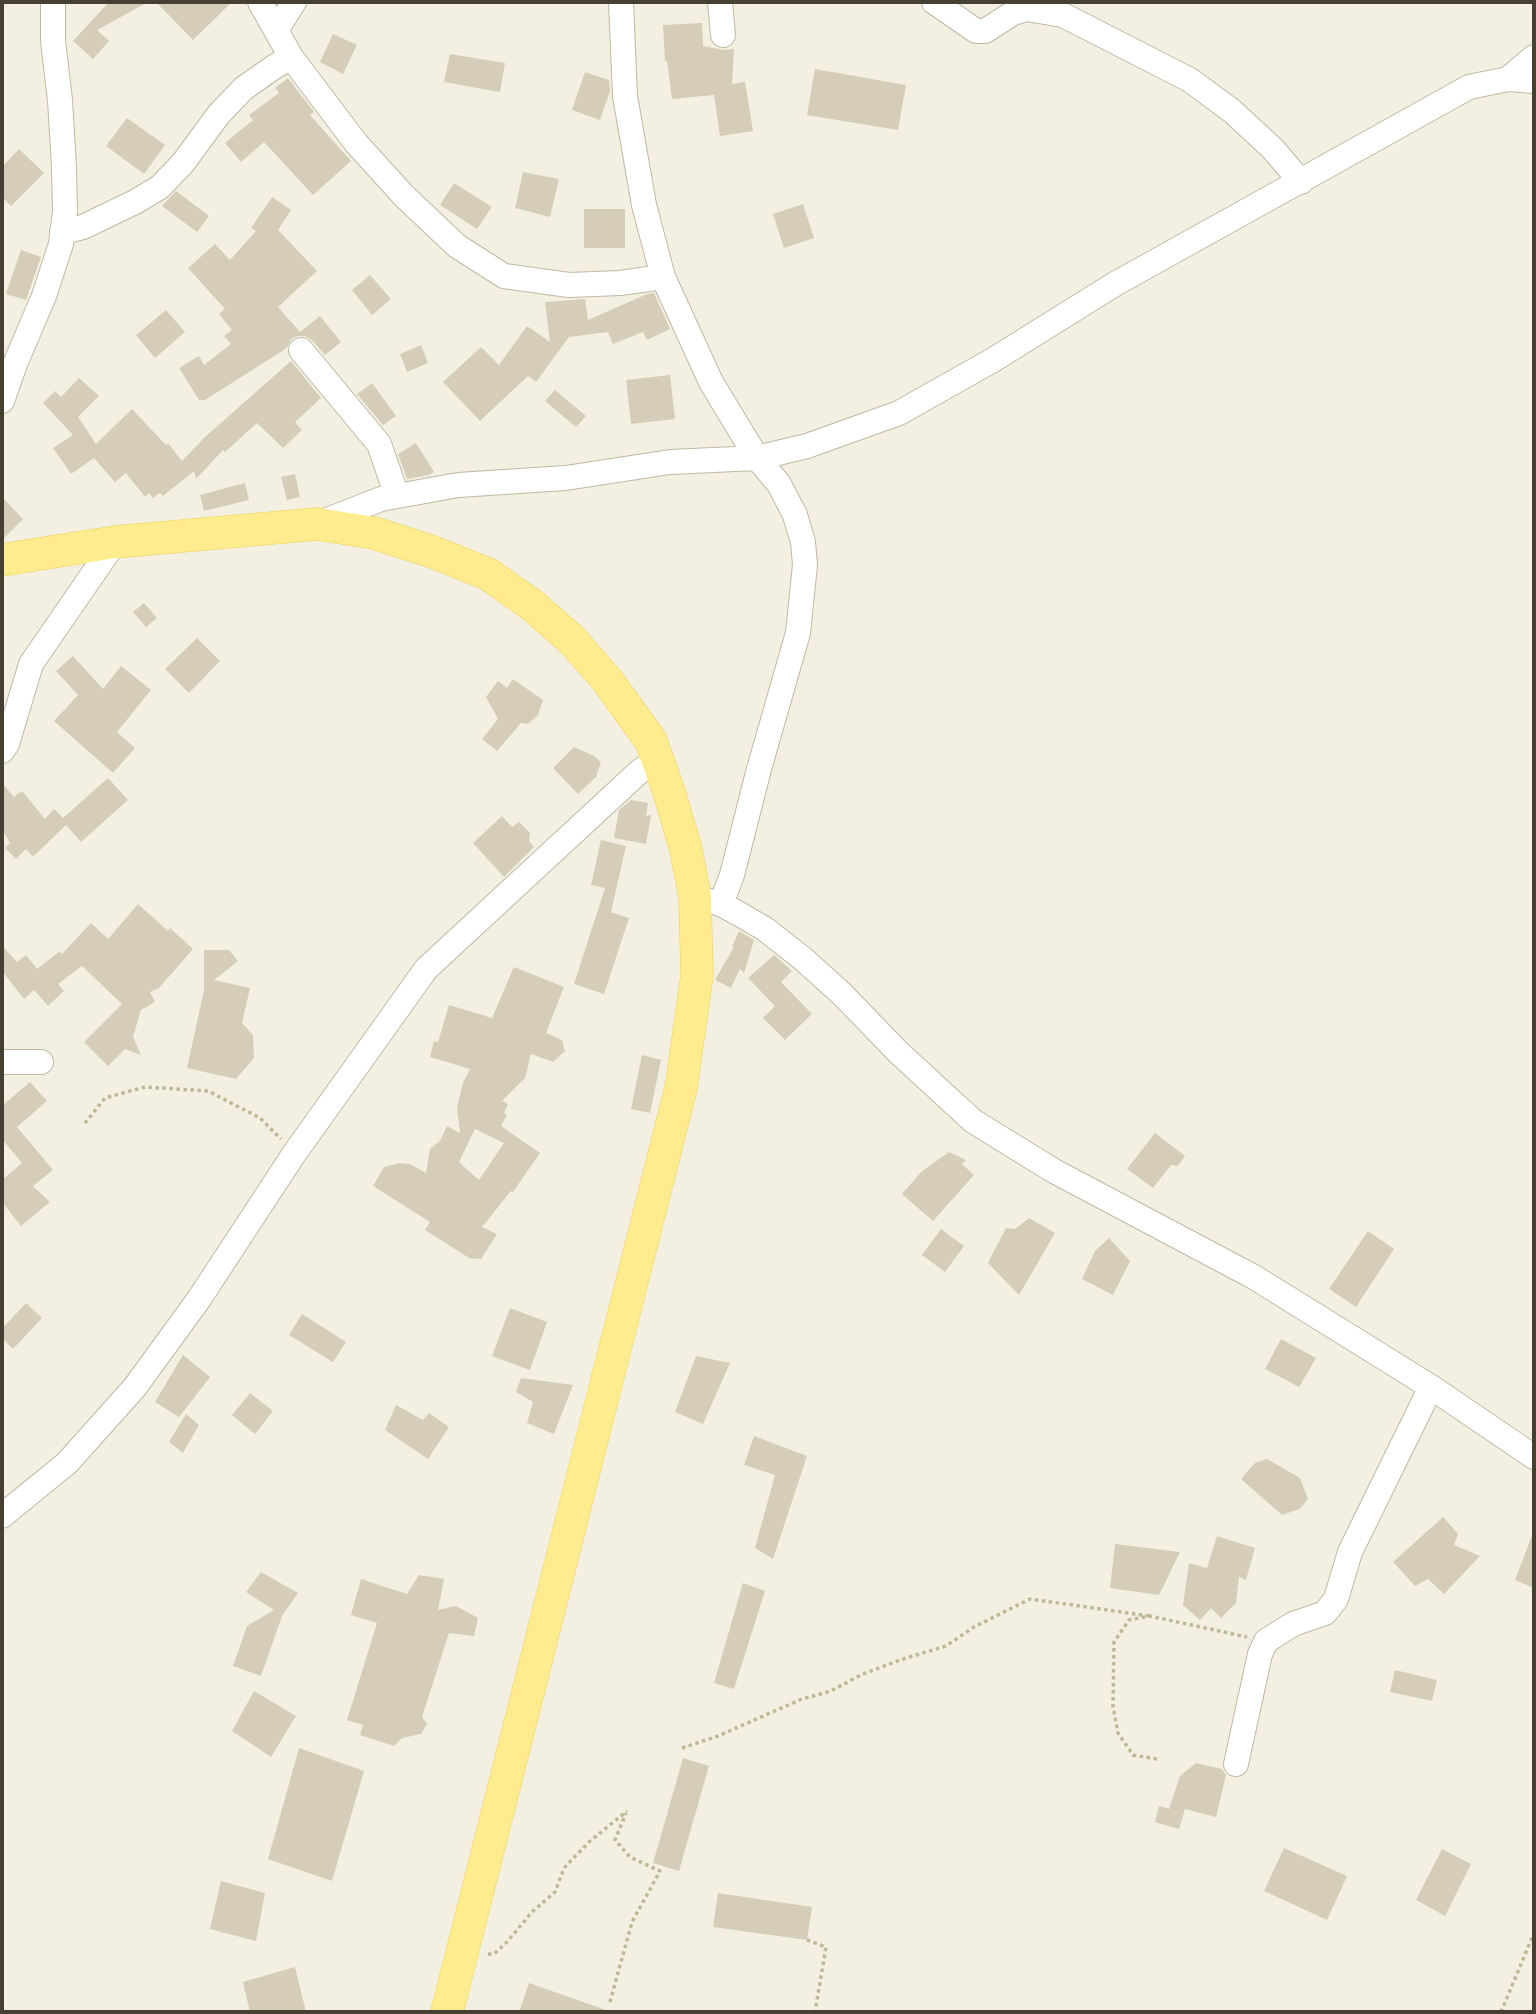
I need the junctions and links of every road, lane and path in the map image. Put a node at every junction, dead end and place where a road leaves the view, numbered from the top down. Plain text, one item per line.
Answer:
1 (53, 2) edge
2 (260, 2) edge
3 (294, 2) edge
4 (621, 2) edge
5 (720, 2) edge
6 (934, 2) edge
7 (277, 29) junction
8 (723, 35) dead end
9 (291, 57) junction
10 (1534, 57) edge
11 (1507, 79) junction
12 (1534, 81) edge
13 (1301, 182) junction
14 (62, 233) junction
15 (663, 277) junction
16 (301, 350) dead end
17 (2, 401) edge
18 (757, 457) junction
19 (397, 496) junction
20 (317, 524) junction
21 (115, 542) junction
22 (2, 560) edge
23 (2, 751) edge
24 (658, 760) junction
25 (708, 901) junction
26 (2, 1062) edge
27 (41, 1062) dead end
28 (85, 1123) dead end
29 (294, 1153) junction
30 (1430, 1387) junction
31 (1534, 1457) edge
32 (2, 1516) edge
33 (1150, 1616) junction
34 (1266, 1641) junction
35 (682, 1748) dead end
36 (1157, 1759) dead end
37 (1237, 1764) dead end
38 (1534, 1933) edge
39 (807, 1940) dead end
40 (461, 1953) junction
41 (610, 2002) dead end
42 (447, 2012) edge
43 (815, 2012) edge
44 (1501, 2012) edge

1 - 14 street
2 - 7 street
3 - 7 street
4 - 15 street
5 - 8 street
6 - 13 street
7 - 9 street
9 - 14 street
9 - 15 street
10 - 11 street
11 - 12 street
11 - 13 street
13 - 18 street
14 - 17 street
15 - 18 street
16 - 19 street
18 - 19 street
18 - 25 street
19 - 20 street
20 - 21 main road
20 - 24 main road
21 - 22 main road
21 - 23 street
24 - 25 main road
24 - 29 street
25 - 30 street
25 - 40 main road
26 - 27 street
28 - 29 path
29 - 32 street
30 - 31 street
30 - 34 street
33 - 34 path
33 - 35 path
33 - 36 path
34 - 37 street
38 - 44 path
39 - 43 path
40 - 41 path
40 - 42 main road

